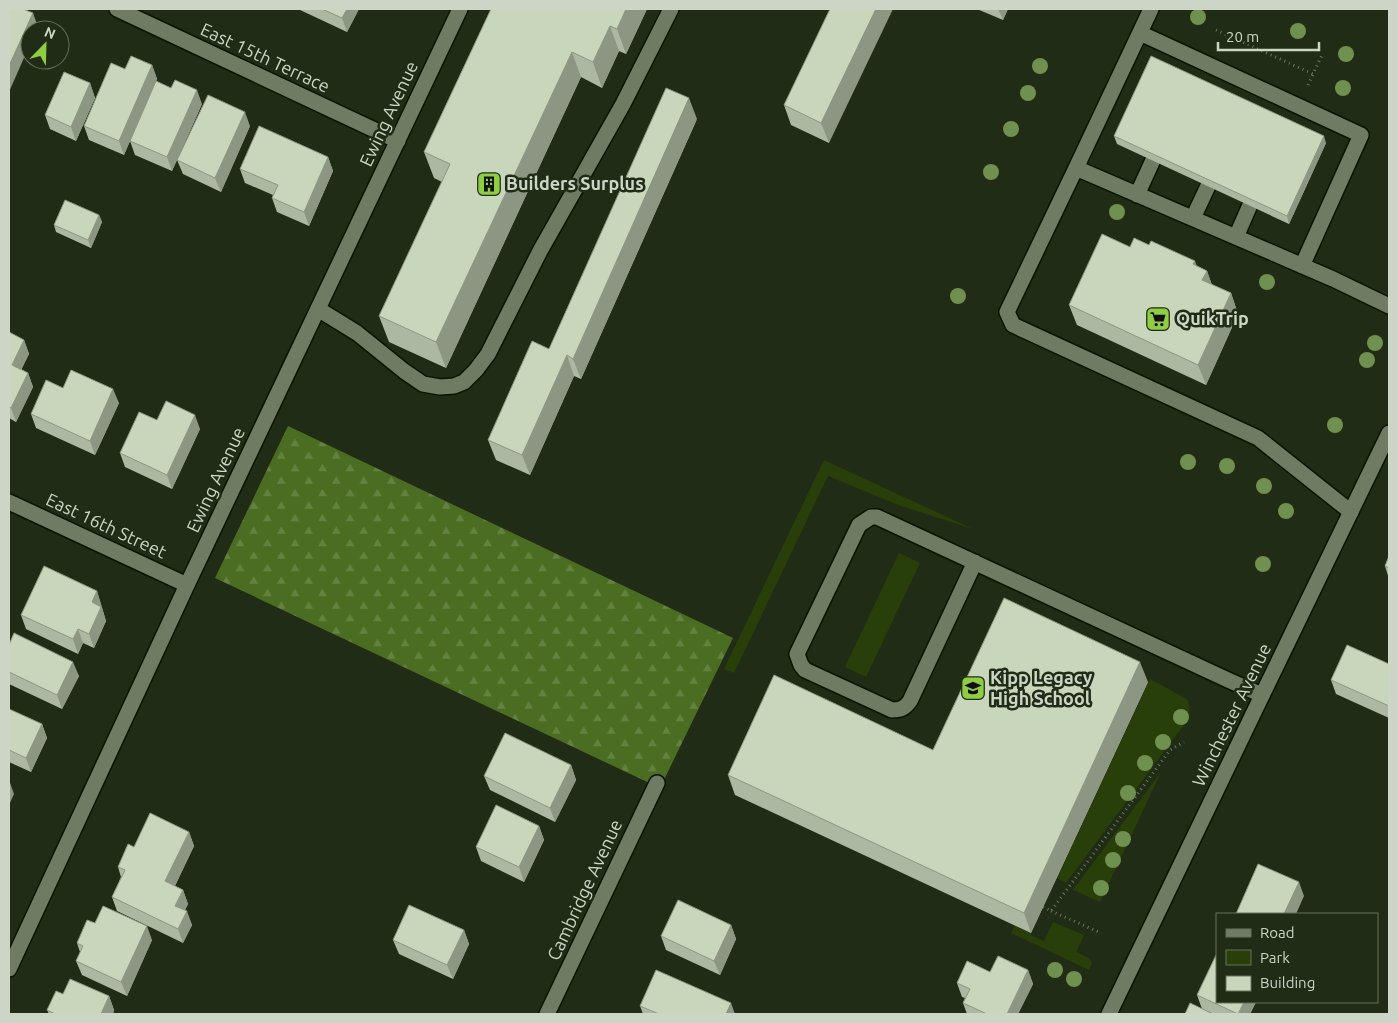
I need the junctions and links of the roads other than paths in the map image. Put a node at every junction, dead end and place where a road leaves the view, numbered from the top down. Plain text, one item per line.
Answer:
1 (117, 9) edge
2 (460, 9) edge
3 (671, 9) edge
4 (1151, 9) edge
5 (1140, 33) junction
6 (398, 141) junction
7 (1153, 160) edge
8 (1076, 168) junction
9 (1208, 186) edge
10 (1137, 195) junction
11 (1250, 205) edge
12 (1193, 218) junction
13 (1236, 237) junction
14 (1302, 266) junction
15 (1389, 306) edge
16 (318, 309) junction
17 (1389, 433) edge
18 (9, 502) edge
19 (1351, 512) junction
20 (975, 562) junction
21 (187, 585) junction
22 (1262, 694) junction
23 (657, 783) dead end
24 (9, 969) edge
25 (547, 1014) edge
26 (1110, 1014) edge

1 - 6 street, East 15th Terrace
2 - 6 street, Ewing Avenue
3 - 16 street
4 - 5 street
5 - 8 street
5 - 14 street
6 - 16 street, Ewing Avenue
7 - 10 street
8 - 10 street
8 - 19 street
9 - 12 street
10 - 12 street
11 - 13 street
12 - 13 street
13 - 14 street
14 - 15 street
16 - 21 street, Ewing Avenue
17 - 19 street, Winchester Avenue
18 - 21 street, East 16th Street
19 - 22 street, Winchester Avenue
20 - 20 street
20 - 22 street
21 - 24 street, Ewing Avenue
22 - 26 street, Winchester Avenue
23 - 25 street, Cambridge Avenue

